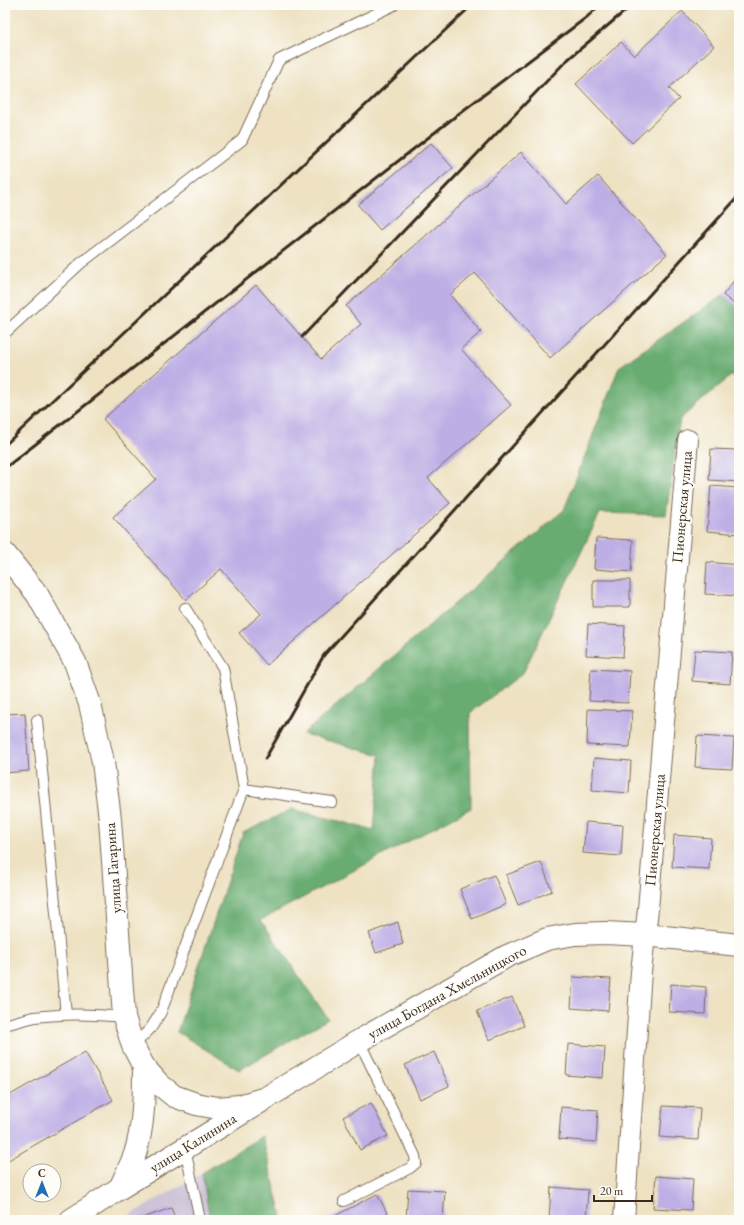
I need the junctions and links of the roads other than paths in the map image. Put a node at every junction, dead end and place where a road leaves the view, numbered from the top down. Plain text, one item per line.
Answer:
1 (394, 5) edge
2 (5, 333) edge
3 (688, 440) dead end
4 (5, 554) edge
5 (185, 608) dead end
6 (37, 720) dead end
7 (244, 789) junction
8 (332, 802) dead end
9 (645, 934) junction
10 (739, 945) edge
11 (66, 1014) junction
12 (124, 1017) junction
13 (5, 1024) edge
14 (359, 1041) junction
15 (134, 1046) junction
16 (144, 1067) junction
17 (266, 1098) junction
18 (185, 1148) junction
19 (120, 1188) junction
20 (344, 1201) dead end
21 (71, 1220) edge
22 (200, 1220) edge
23 (624, 1220) edge

1 - 2 lane
3 - 9 street, Пионерская улица
4 - 12 main road, улица Гагарина
5 - 7 lane
6 - 11 lane
7 - 8 lane
7 - 15 lane
9 - 10 main road, улица Богдана Хмельницкого
9 - 14 main road, улица Богдана Хмельницкого
9 - 23 street, Пионерская улица
11 - 12 lane
11 - 13 lane
12 - 15 main road, улица Гагарина
14 - 17 main road, улица Богдана Хмельницкого
14 - 20 lane
15 - 16 main road, улица Гагарина
16 - 17 main road, улица Гагарина
16 - 19 main road, улица Калинина
17 - 18 main road, улица Калинина
18 - 19 main road, улица Калинина
18 - 22 lane
19 - 21 main road, улица Калинина

